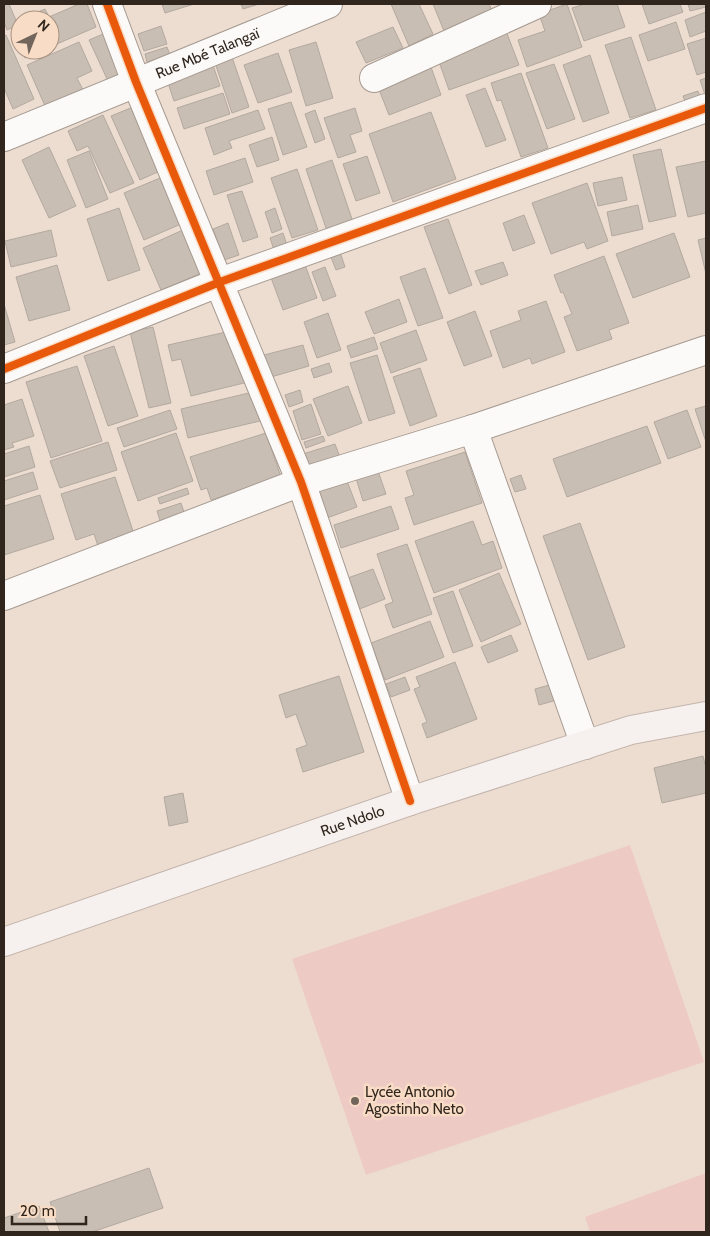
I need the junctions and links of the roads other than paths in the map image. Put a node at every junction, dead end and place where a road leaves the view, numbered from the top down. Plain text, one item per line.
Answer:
1 (107, 4) edge
2 (328, 4) edge
3 (537, 4) edge
4 (374, 78) dead end
5 (136, 82) junction
6 (706, 108) edge
7 (4, 137) edge
8 (220, 282) junction
9 (706, 350) edge
10 (4, 369) edge
11 (473, 429) junction
12 (301, 482) junction
13 (4, 596) edge
14 (706, 705) edge
15 (706, 716) edge
16 (674, 721) junction
17 (585, 745) junction
18 (410, 801) junction
19 (4, 942) edge

1 - 5 street
2 - 5 street, Rue Mbé Talangaï
3 - 4 street
5 - 7 street, Rue Mbé Talangaï
5 - 8 street
6 - 8 street
8 - 10 street
8 - 12 street
9 - 11 street
11 - 12 street
11 - 17 street
12 - 13 street
12 - 18 street
14 - 16 main road
15 - 16 main road, Rue Ndolo
16 - 17 main road, Rue Ndolo
17 - 18 main road, Rue Ndolo
18 - 19 main road, Rue Ndolo

